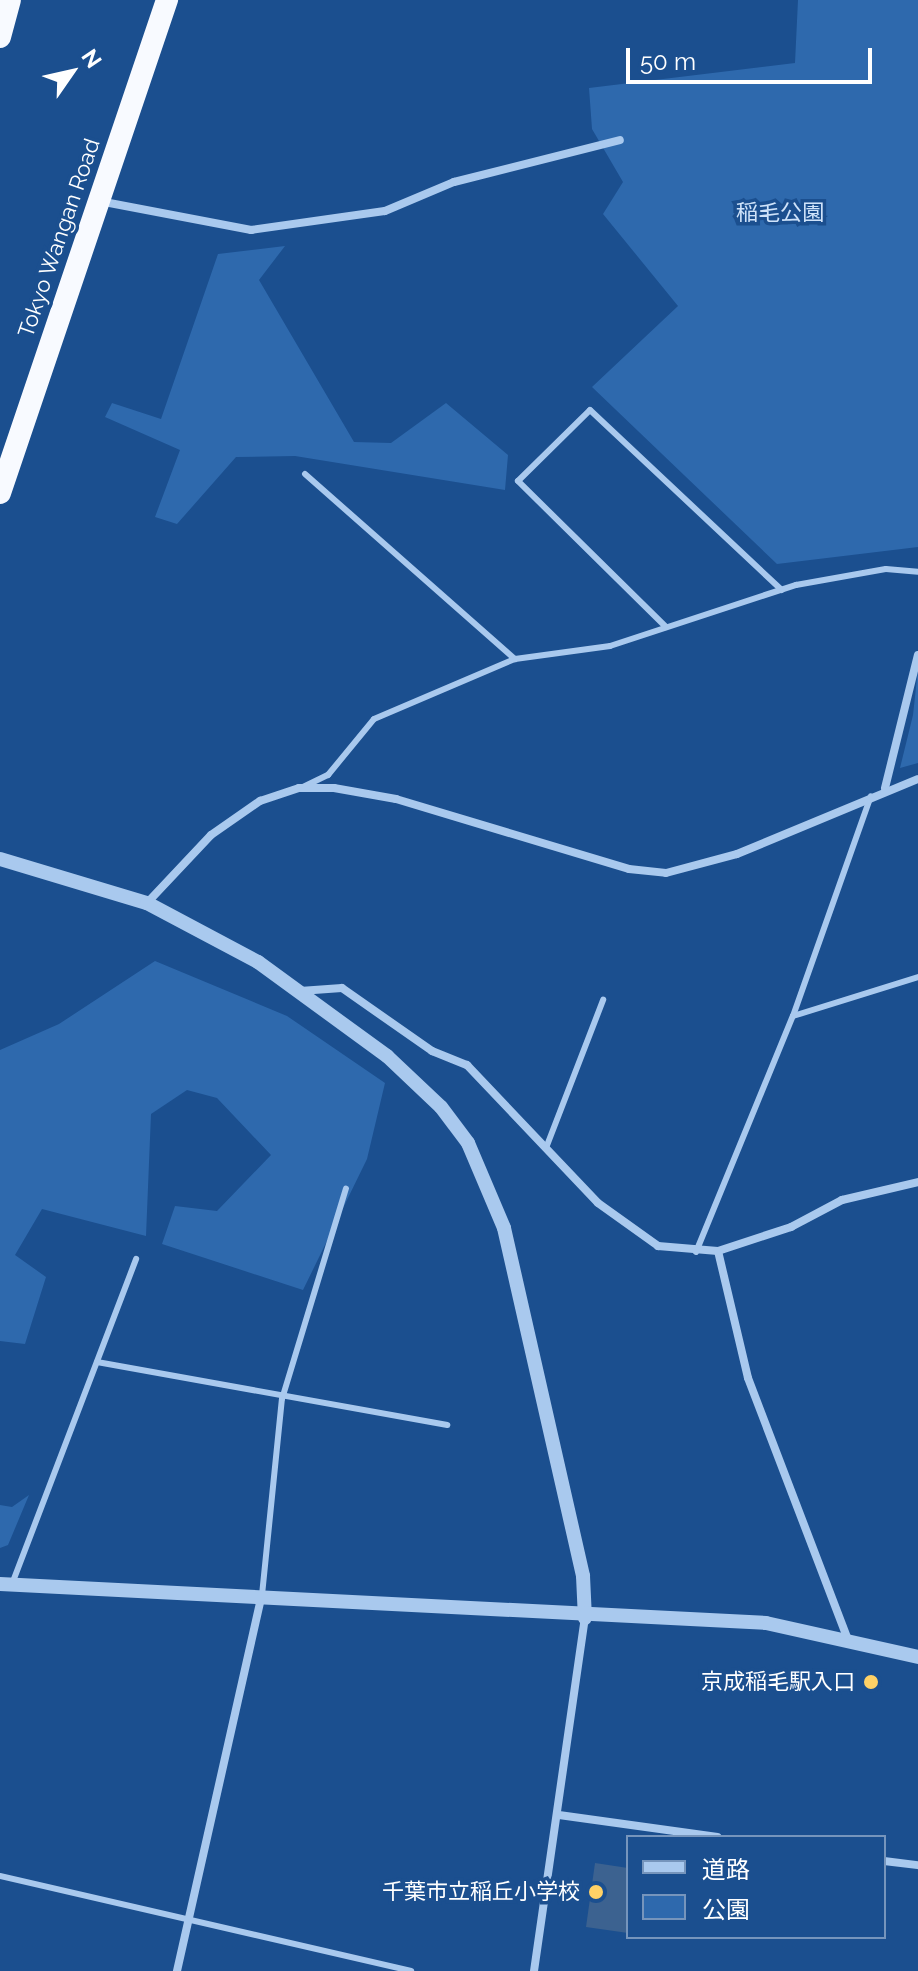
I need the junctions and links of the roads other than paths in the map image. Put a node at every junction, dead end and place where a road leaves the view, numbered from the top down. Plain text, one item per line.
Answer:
1 (10, 0) edge
2 (167, 0) edge
3 (0, 37) edge
4 (620, 140) dead end
5 (99, 201) junction
6 (305, 474) dead end
7 (0, 493) edge
8 (918, 572) edge
9 (782, 590) junction
10 (666, 627) junction
11 (918, 655) edge
12 (515, 659) junction
13 (918, 779) edge
14 (299, 788) junction
15 (885, 788) junction
16 (871, 795) junction
17 (0, 859) edge
18 (147, 903) junction
19 (918, 977) edge
20 (300, 991) junction
21 (603, 1000) dead end
22 (793, 1016) junction
23 (546, 1148) junction
24 (918, 1182) edge
25 (346, 1189) dead end
26 (718, 1251) junction
27 (696, 1252) junction
28 (136, 1259) dead end
29 (97, 1362) junction
30 (282, 1399) junction
31 (447, 1425) dead end
32 (6, 1584) edge
33 (261, 1599) junction
34 (585, 1618) junction
35 (847, 1637) junction
36 (918, 1657) edge
37 (559, 1815) junction
38 (703, 1835) edge
39 (886, 1861) edge
40 (918, 1865) edge
41 (0, 1876) edge
42 (191, 1920) junction
43 (177, 1971) edge
44 (411, 1971) edge
45 (534, 1971) edge

1 - 3 highway
2 - 5 highway, Tokyo Wangan Road
4 - 5 street
5 - 7 highway, Tokyo Wangan Road
6 - 12 lane
8 - 9 lane
9 - 10 lane
9 - 10 lane
10 - 12 lane
11 - 15 street
12 - 14 lane
13 - 15 street
14 - 16 street
14 - 18 street
15 - 16 street
16 - 22 lane
17 - 18 street
18 - 20 street
19 - 22 lane
20 - 23 street
20 - 34 street
21 - 23 lane
22 - 27 lane
23 - 27 street
24 - 26 street
25 - 30 lane
26 - 27 street
26 - 35 street
28 - 29 lane
29 - 30 lane
29 - 32 lane
30 - 31 lane
30 - 33 lane
32 - 33 street
33 - 34 street
33 - 42 street
34 - 35 street
34 - 37 street
35 - 36 street
37 - 38 street
37 - 45 street
39 - 40 street
41 - 42 lane
42 - 43 street
42 - 44 lane

